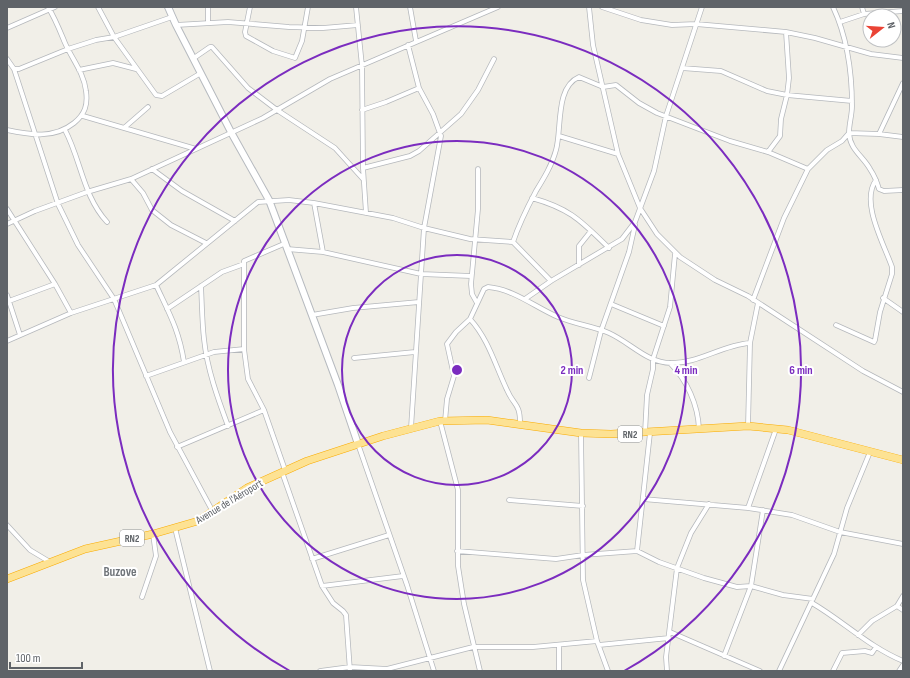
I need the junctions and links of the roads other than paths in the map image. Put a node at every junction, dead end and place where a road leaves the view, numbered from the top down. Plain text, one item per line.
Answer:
1 (55, 7) edge
2 (98, 7) edge
3 (168, 7) edge
4 (208, 7) edge
5 (250, 7) edge
6 (308, 7) edge
7 (356, 7) edge
8 (410, 7) edge
9 (498, 7) edge
10 (590, 7) edge
11 (602, 7) edge
12 (702, 7) edge
13 (833, 7) edge
14 (49, 8) edge
15 (862, 15) edge
16 (172, 17) junction
17 (208, 22) junction
18 (248, 22) junction
19 (840, 22) junction
20 (696, 24) junction
21 (176, 25) junction
22 (358, 25) junction
23 (305, 27) junction
24 (7, 28) edge
25 (786, 32) junction
26 (114, 37) junction
27 (416, 42) junction
28 (408, 45) junction
29 (846, 47) junction
30 (68, 48) junction
31 (194, 58) junction
32 (903, 58) edge
33 (7, 59) edge
34 (494, 59) dead end
35 (362, 66) junction
36 (682, 68) junction
37 (14, 69) junction
38 (136, 69) junction
39 (79, 70) junction
40 (201, 72) junction
41 (903, 83) edge
42 (603, 87) junction
43 (419, 88) junction
44 (787, 95) junction
45 (852, 101) junction
46 (148, 107) dead end
47 (277, 110) junction
48 (362, 110) junction
49 (83, 116) junction
50 (666, 116) junction
51 (124, 128) junction
52 (7, 130) edge
53 (66, 130) junction
54 (441, 130) junction
55 (849, 133) junction
56 (232, 134) junction
57 (879, 134) junction
58 (35, 135) junction
59 (559, 136) junction
60 (903, 137) edge
61 (196, 149) junction
62 (768, 152) junction
63 (618, 154) junction
64 (363, 168) junction
65 (152, 169) junction
66 (478, 169) dead end
67 (808, 169) junction
68 (131, 179) junction
69 (363, 179) junction
70 (876, 180) junction
71 (903, 190) edge
72 (87, 192) junction
73 (532, 198) junction
74 (268, 200) junction
75 (314, 203) junction
76 (58, 204) junction
77 (640, 208) junction
78 (7, 209) edge
79 (366, 213) junction
80 (14, 221) junction
81 (235, 221) junction
82 (107, 222) dead end
83 (635, 222) junction
84 (7, 224) edge
85 (424, 228) junction
86 (591, 230) junction
87 (475, 240) junction
88 (513, 242) junction
89 (206, 243) junction
90 (286, 246) junction
91 (609, 248) junction
92 (323, 252) junction
93 (675, 254) junction
94 (244, 264) junction
95 (579, 265) junction
96 (421, 274) junction
97 (471, 276) junction
98 (551, 281) junction
99 (55, 284) junction
100 (156, 285) junction
101 (201, 286) junction
102 (7, 295) edge
103 (884, 298) junction
104 (114, 299) junction
105 (524, 299) junction
106 (753, 300) junction
107 (9, 301) junction
108 (419, 302) junction
109 (477, 303) junction
110 (758, 303) junction
111 (611, 304) junction
112 (167, 308) junction
113 (903, 312) edge
114 (71, 313) junction
115 (312, 315) junction
116 (470, 319) junction
117 (836, 325) dead end
118 (664, 326) junction
119 (601, 331) junction
120 (20, 335) junction
121 (7, 341) edge
122 (750, 343) junction
123 (244, 349) junction
124 (415, 352) junction
125 (206, 354) junction
126 (354, 358) dead end
127 (653, 359) junction
128 (184, 362) junction
129 (670, 364) junction
130 (146, 376) junction
131 (590, 378) dead end
132 (903, 392) edge
133 (264, 410) junction
134 (443, 421) junction
135 (520, 423) junction
136 (228, 426) junction
137 (748, 426) junction
138 (411, 428) junction
139 (699, 429) junction
140 (776, 429) junction
141 (581, 433) junction
142 (648, 433) junction
143 (358, 444) junction
144 (177, 447) junction
145 (870, 452) junction
146 (903, 460) edge
147 (284, 471) junction
148 (643, 499) junction
149 (509, 500) dead end
150 (710, 504) junction
151 (583, 506) junction
152 (748, 508) junction
153 (763, 510) junction
154 (213, 512) junction
155 (7, 525) edge
156 (175, 528) junction
157 (840, 532) junction
158 (152, 534) junction
159 (389, 535) junction
160 (903, 544) edge
161 (457, 551) junction
162 (637, 551) junction
163 (583, 555) junction
164 (312, 559) junction
165 (50, 563) junction
166 (677, 568) junction
167 (404, 576) junction
168 (7, 578) edge
169 (322, 586) junction
170 (751, 586) junction
171 (903, 596) edge
172 (142, 597) dead end
173 (812, 601) junction
174 (897, 606) junction
175 (903, 610) edge
176 (670, 632) junction
177 (858, 635) junction
178 (669, 638) junction
179 (598, 643) junction
180 (559, 645) junction
181 (473, 647) junction
182 (876, 647) junction
183 (724, 656) junction
184 (430, 657) junction
185 (903, 661) edge
186 (903, 665) edge
187 (350, 669) edge
188 (210, 671) edge
189 (320, 671) edge
190 (434, 671) edge
191 (480, 671) edge
192 (560, 671) edge
193 (608, 671) edge
194 (667, 671) edge
195 (760, 671) edge
196 (779, 671) edge
197 (833, 671) edge
198 (899, 671) edge

1 - 14 street
2 - 26 street
3 - 16 main road
4 - 17 street
5 - 18 street
6 - 23 street
7 - 22 street
8 - 27 street
9 - 27 street
10 - 42 street
11 - 20 street
12 - 20 street
13 - 19 street
14 - 24 street
14 - 30 street
15 - 19 street
16 - 21 main road
16 - 26 street
17 - 18 street
17 - 21 street
18 - 23 street
18 - 23 street
19 - 29 street
20 - 25 street
20 - 36 street
21 - 31 main road
22 - 23 street
22 - 35 street
25 - 29 street
25 - 44 street
26 - 30 street
26 - 38 street
27 - 28 street
28 - 35 street
28 - 43 street
29 - 32 street
29 - 45 street
30 - 37 street
30 - 39 street
31 - 40 main road
31 - 47 street
33 - 37 street
34 - 54 street
35 - 47 street
35 - 48 street
36 - 44 street
36 - 50 street
37 - 58 street
38 - 39 street
38 - 40 street
39 - 49 street
40 - 56 main road
41 - 57 street
42 - 50 street
42 - 59 street
42 - 63 street
43 - 48 street
43 - 54 street
44 - 45 street
44 - 62 street
45 - 55 street
46 - 51 street
47 - 56 street
47 - 69 street
48 - 64 street
49 - 51 street
49 - 53 street
50 - 62 street
50 - 77 street
51 - 61 street
52 - 58 street
53 - 58 street
53 - 72 street
54 - 64 street
54 - 85 street
55 - 57 street
55 - 67 street
55 - 70 street
56 - 61 street
56 - 74 main road
57 - 60 street
58 - 76 street
59 - 63 street
59 - 73 street
61 - 65 street
62 - 67 street
63 - 77 street
64 - 69 street
65 - 68 street
65 - 81 street
66 - 87 street
67 - 106 street
68 - 72 street
68 - 89 street
69 - 79 street
70 - 71 street
70 - 103 street
72 - 76 street
72 - 82 street
73 - 86 street
73 - 88 street
74 - 75 street
74 - 81 street
74 - 90 main road
75 - 79 street
75 - 92 street
76 - 80 street
76 - 104 street
77 - 83 street
77 - 93 street
78 - 80 street
79 - 85 street
80 - 84 street
80 - 99 street
81 - 89 street
83 - 91 street
83 - 111 street
85 - 87 street
85 - 96 street
86 - 91 street
86 - 95 street
87 - 88 street
87 - 97 street
88 - 98 street
89 - 100 street
90 - 92 street
90 - 94 street
90 - 115 main road
91 - 95 street
92 - 96 street
93 - 106 street
93 - 118 street
94 - 101 street
94 - 123 street
95 - 98 street
96 - 97 street
96 - 108 street
97 - 109 street
98 - 105 street
99 - 107 street
99 - 114 street
100 - 104 street
100 - 112 street
101 - 112 street
101 - 125 street
102 - 107 street
103 - 113 street
103 - 117 street
104 - 114 street
104 - 130 street
105 - 109 street
105 - 119 street
106 - 110 street
107 - 120 street
108 - 115 street
108 - 124 street
109 - 116 street
110 - 122 street
110 - 132 street
111 - 118 street
111 - 119 street
112 - 128 street
114 - 120 street
115 - 143 main road
116 - 134 street
116 - 135 street
118 - 127 street
119 - 127 street
119 - 131 street
120 - 121 street
122 - 129 street
122 - 137 street
123 - 125 street
123 - 133 street
124 - 126 street
124 - 138 street
125 - 128 street
125 - 136 street
127 - 129 street
127 - 142 street
128 - 130 street
129 - 139 street
130 - 144 street
133 - 136 street
133 - 147 street
134 - 135 highway, RN2
134 - 138 highway, RN2
134 - 161 street
135 - 141 highway, RN2
136 - 144 street
137 - 139 highway, RN2
137 - 140 highway, RN2
138 - 143 highway, RN2
139 - 142 highway, RN2
140 - 145 highway, RN2
140 - 152 street
141 - 142 highway, RN2
141 - 151 street
142 - 148 street
143 - 147 highway, Avenue de l'Aéroport / RN2
143 - 159 street
144 - 154 street
145 - 146 highway, RN2
145 - 157 street
147 - 154 highway, Avenue de l'Aéroport / RN2
147 - 164 street
148 - 150 street
148 - 162 street
149 - 151 street
150 - 152 street
150 - 166 street
151 - 163 street
152 - 153 street
153 - 157 street
153 - 170 street
154 - 156 highway, Avenue de l'Aéroport / RN2
155 - 165 street
156 - 158 highway, Avenue de l'Aéroport / RN2
156 - 188 street
157 - 160 street
157 - 173 street
158 - 165 highway, Avenue de l'Aéroport / RN2
158 - 172 street
159 - 164 street
159 - 167 street
161 - 163 street
161 - 181 street
162 - 163 street
162 - 166 street
163 - 179 street
164 - 169 street
165 - 168 highway, Avenue de l'Aéroport / RN2
166 - 170 street
166 - 176 street
167 - 169 street
167 - 184 street
169 - 187 street
170 - 173 street
170 - 183 street
171 - 174 street
173 - 177 street
173 - 196 street
174 - 175 street
174 - 177 street
176 - 178 street
176 - 183 street
177 - 182 street
178 - 179 street
178 - 194 street
179 - 180 street
179 - 193 street
180 - 181 street
180 - 192 street
181 - 184 street
181 - 191 street
182 - 185 street
182 - 197 street
183 - 195 street
184 - 187 street
184 - 190 street
186 - 198 street
187 - 189 street

